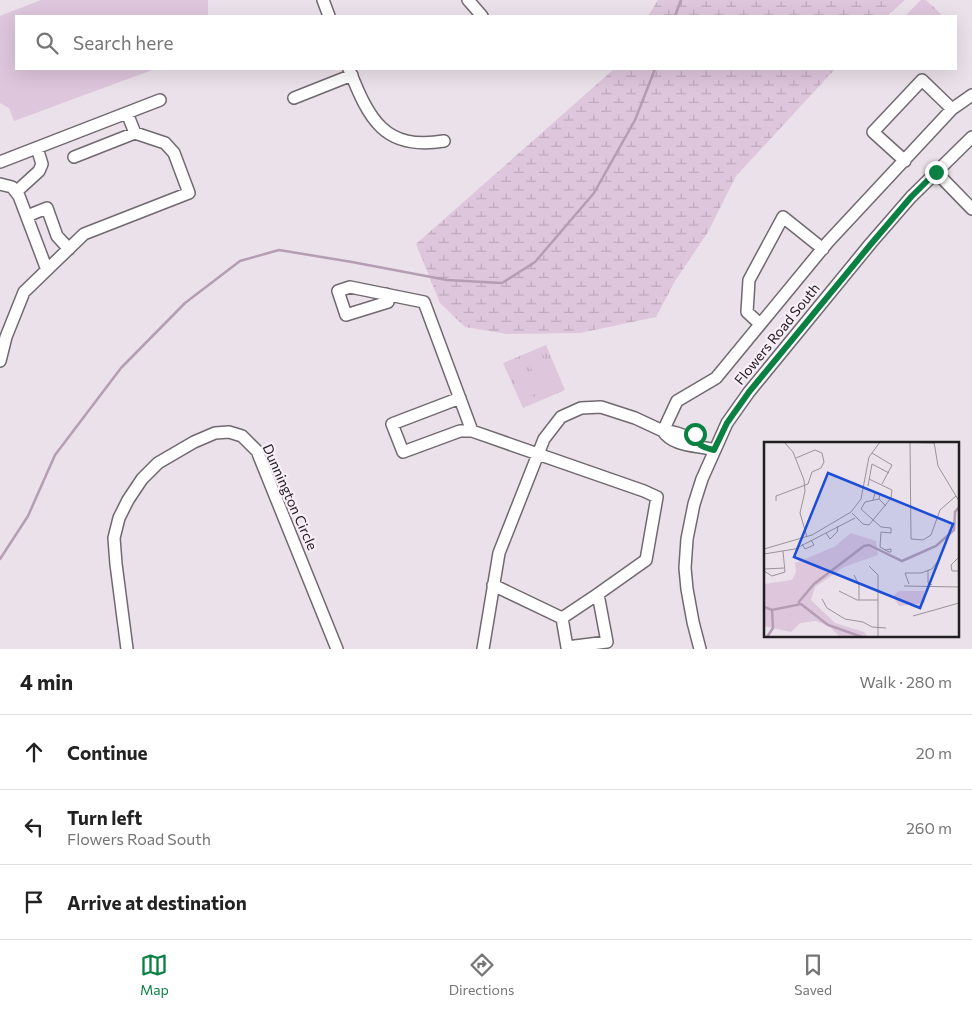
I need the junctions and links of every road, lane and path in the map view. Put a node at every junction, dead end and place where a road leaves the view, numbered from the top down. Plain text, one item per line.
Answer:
1 (323, 0) edge
2 (468, 0) edge
3 (329, 15) edge
4 (481, 15) edge
5 (351, 72) edge
6 (972, 95) edge
7 (294, 98) dead end
8 (160, 100) dead end
9 (952, 109) junction
10 (127, 113) junction
11 (135, 133) junction
12 (972, 137) edge
13 (444, 141) dead end
14 (37, 148) junction
15 (74, 156) dead end
16 (905, 161) junction
17 (0, 162) edge
18 (936, 172) junction
19 (0, 184) edge
20 (16, 192) junction
21 (972, 209) edge
22 (27, 216) junction
23 (69, 249) junction
24 (822, 249) junction
25 (47, 270) junction
26 (386, 294) dead end
27 (760, 324) junction
28 (0, 361) edge
29 (460, 398) junction
30 (665, 426) junction
31 (472, 431) junction
32 (714, 450) junction
33 (538, 454) junction
34 (494, 585) junction
35 (598, 594) junction
36 (562, 618) junction
37 (127, 649) edge
38 (337, 649) edge
39 (483, 649) edge
40 (700, 649) edge

1 - 3 street
2 - 4 street
5 - 7 street
5 - 13 street
6 - 9 street
8 - 10 street
9 - 16 street
9 - 16 street
10 - 11 street
10 - 14 street
11 - 15 street
11 - 23 street
12 - 18 street, Flowers Road South
14 - 17 street
14 - 20 street
16 - 24 street
18 - 21 street
18 - 32 street, Flowers Road South
19 - 20 street
20 - 22 street
22 - 23 street
22 - 25 street
23 - 25 street
24 - 27 street
24 - 27 street
25 - 28 street
26 - 29 street
27 - 30 street
29 - 31 street
29 - 31 street
30 - 32 street
30 - 33 street
31 - 33 street
32 - 40 street, Flowers Road South
33 - 34 street
33 - 35 street
34 - 36 street
34 - 39 street
35 - 36 street
35 - 36 street
37 - 38 street, Dunnington Circle

